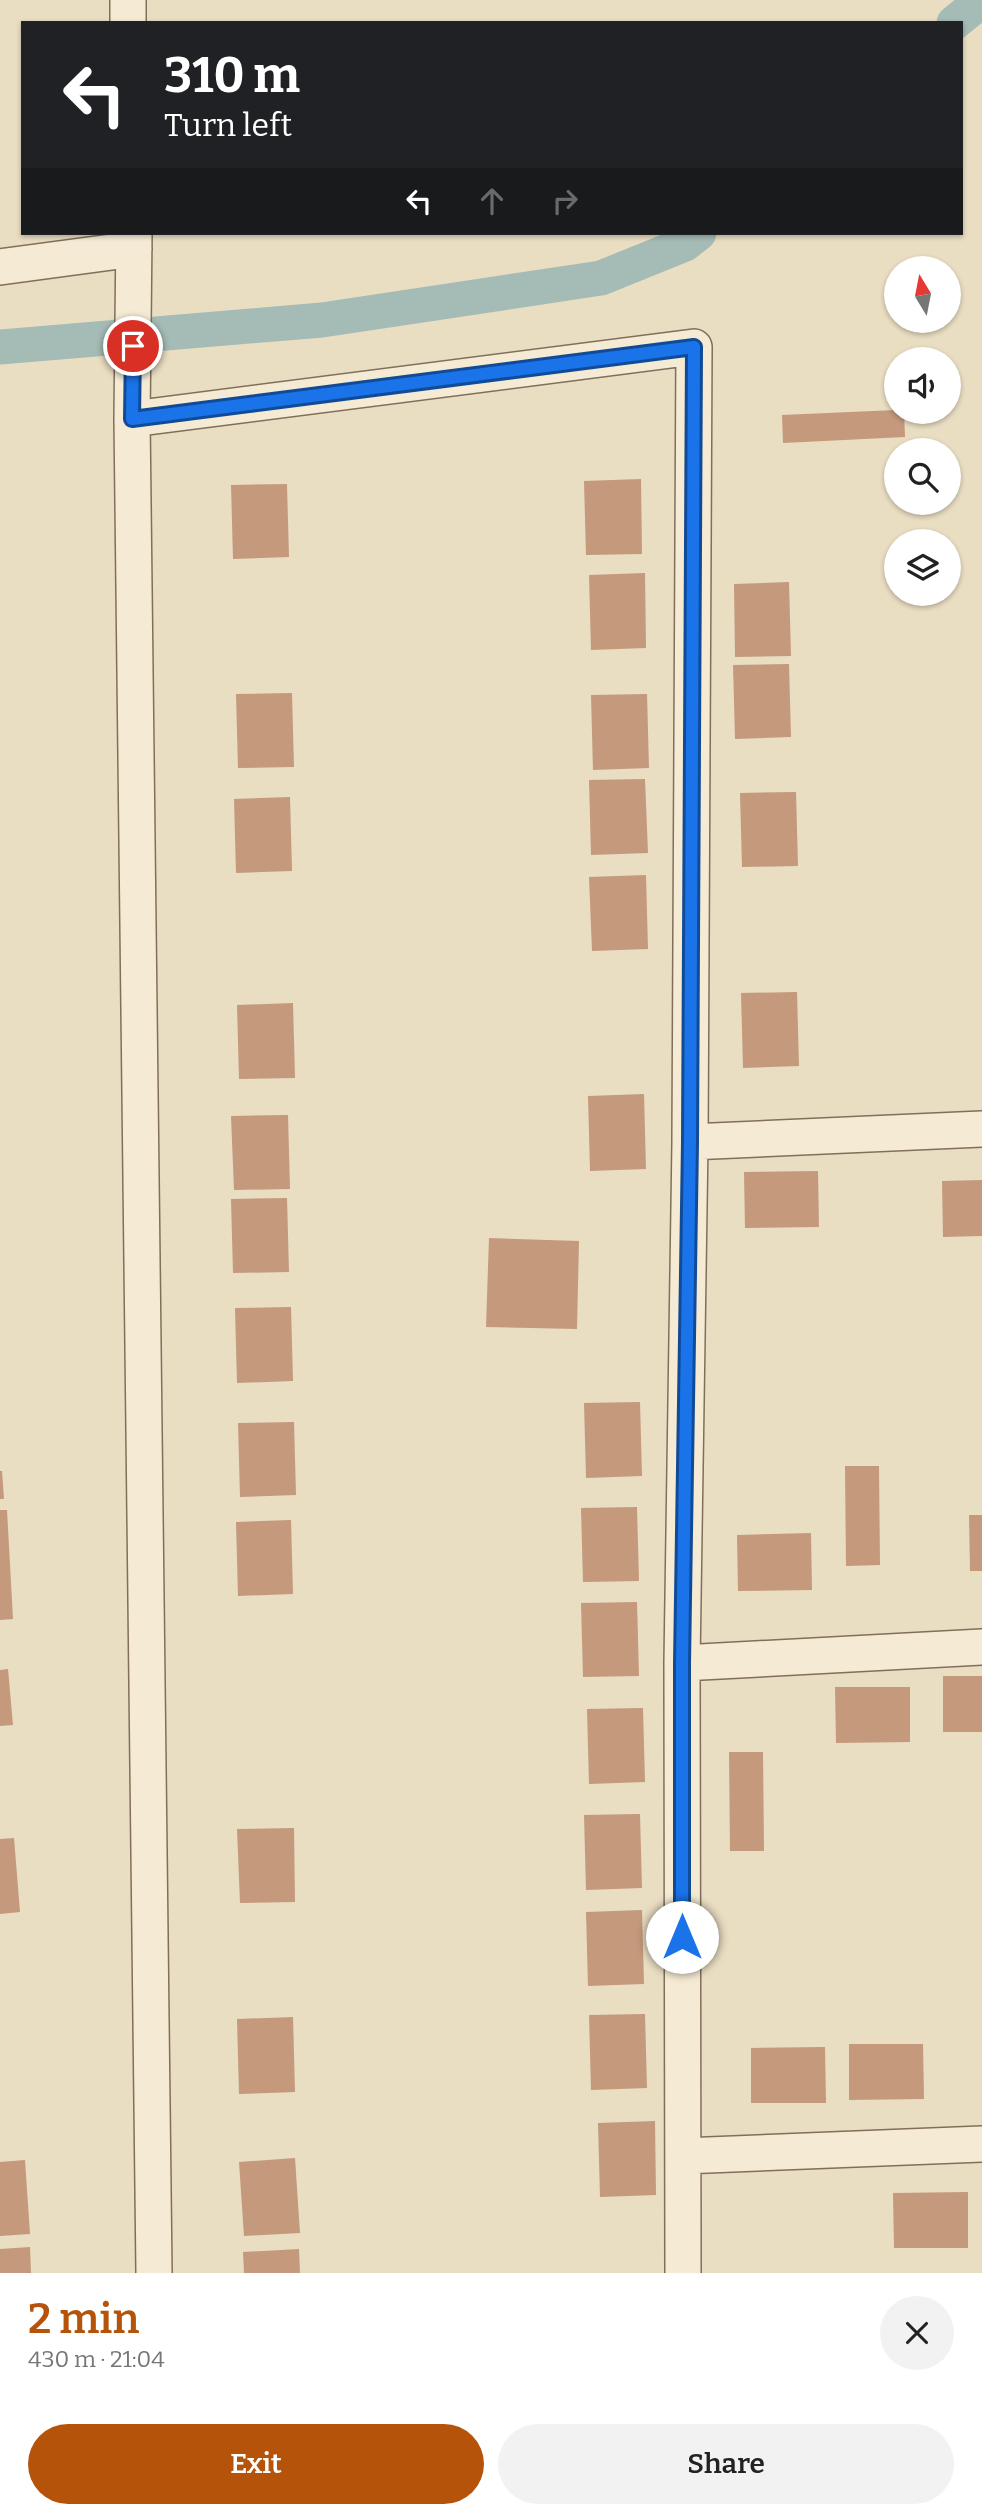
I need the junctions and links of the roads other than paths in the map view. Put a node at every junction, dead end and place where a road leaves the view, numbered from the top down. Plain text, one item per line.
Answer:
1 (128, 0) edge
2 (128, 21) edge
3 (134, 241) edge
4 (0, 267) edge
5 (132, 419) junction
6 (982, 1129) edge
7 (690, 1142) junction
8 (982, 1647) edge
9 (682, 1663) junction
10 (982, 2144) edge
11 (683, 2156) junction
12 (155, 2273) edge
13 (683, 2273) edge

1 - 2 street
3 - 4 street
3 - 5 street
5 - 7 street
5 - 12 street
6 - 7 street
7 - 9 street
8 - 9 street
9 - 11 street
10 - 11 street
11 - 13 street

